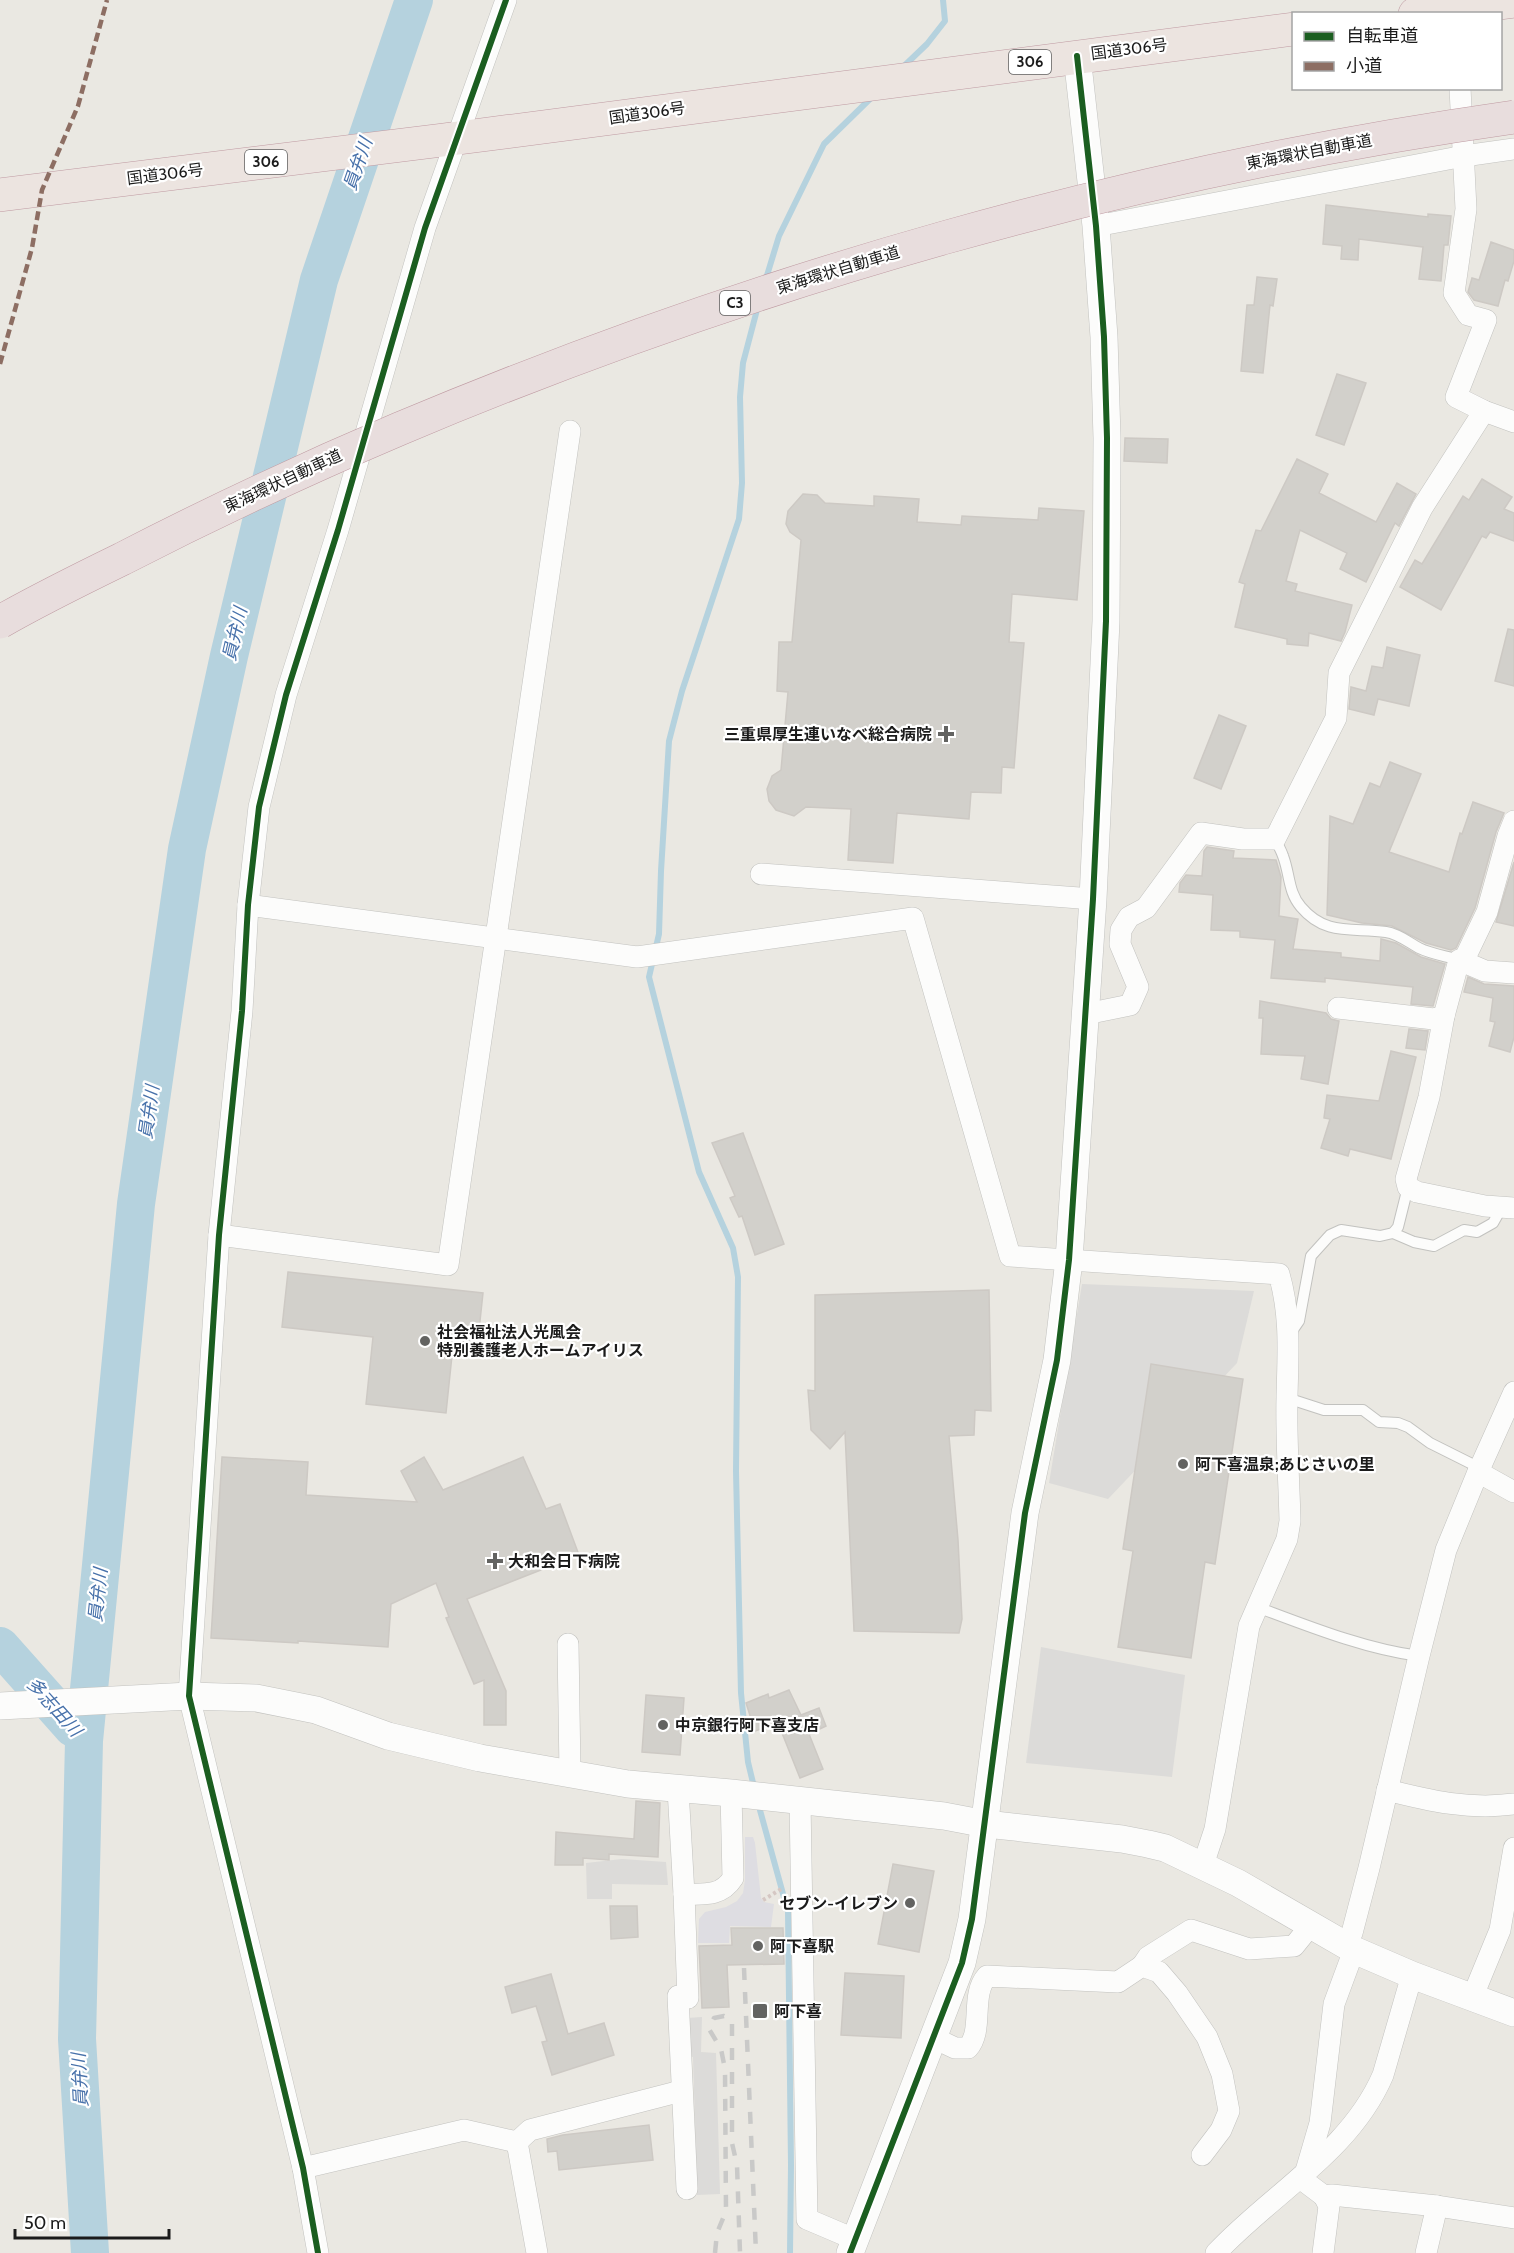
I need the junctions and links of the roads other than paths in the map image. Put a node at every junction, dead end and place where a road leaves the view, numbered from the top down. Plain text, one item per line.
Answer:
1 (506, 0) edge
2 (1514, 1) edge
3 (1454, 7) edge
4 (1426, 12) edge
5 (1292, 29) edge
6 (1077, 56) junction
7 (1460, 90) edge
8 (1514, 117) edge
9 (449, 139) junction
10 (1514, 149) edge
11 (1464, 156) junction
12 (4, 195) edge
13 (1096, 226) junction
14 (1484, 411) junction
15 (1514, 423) edge
16 (570, 431) dead end
17 (0, 622) edge
18 (1514, 821) edge
19 (1275, 839) junction
20 (761, 874) dead end
21 (1093, 899) junction
22 (248, 905) junction
23 (496, 938) junction
24 (1461, 961) junction
25 (1514, 973) edge
26 (1338, 1008) dead end
27 (1086, 1014) junction
28 (1444, 1016) junction
29 (1408, 1187) junction
30 (1508, 1208) edge
31 (1394, 1233) junction
32 (219, 1235) junction
33 (1069, 1260) junction
34 (1290, 1335) junction
35 (1514, 1392) edge
36 (1287, 1398) junction
37 (1479, 1470) junction
38 (1514, 1491) edge
39 (1257, 1607) junction
40 (568, 1644) dead end
41 (1419, 1656) junction
42 (189, 1696) junction
43 (0, 1706) edge
44 (570, 1773) junction
45 (678, 1789) junction
46 (1387, 1790) junction
47 (750, 1795) junction
48 (800, 1801) junction
49 (1514, 1804) edge
50 (986, 1824) junction
51 (1514, 1848) edge
52 (1203, 1865) junction
53 (684, 1894) junction
54 (1311, 1925) junction
55 (1349, 1948) junction
56 (1142, 1966) junction
57 (1412, 1975) junction
58 (1473, 1998) junction
59 (1514, 2013) edge
60 (934, 2038) junction
61 (681, 2091) junction
62 (517, 2142) junction
63 (1202, 2154) dead end
64 (303, 2168) junction
65 (1302, 2177) junction
66 (687, 2189) dead end
67 (1324, 2196) junction
68 (1437, 2206) junction
69 (1514, 2218) edge
70 (852, 2246) edge
71 (318, 2253) edge
72 (537, 2253) edge
73 (1216, 2253) edge
74 (1323, 2253) edge
75 (1426, 2253) edge

1 - 9 street
2 - 3 highway
3 - 4 highway
5 - 6 highway, 国道306号 / 306
6 - 9 highway, 国道306号 / 306
6 - 13 street
7 - 11 street
8 - 17 highway, 東海環状自動車道 / C3, bridge
9 - 12 highway, 国道306号 / 306
9 - 22 street
10 - 11 street
11 - 13 street
11 - 14 street
13 - 21 street
14 - 15 street
14 - 19 street
16 - 23 street
18 - 24 street
19 - 24 lane
19 - 27 street
20 - 21 street
21 - 27 street
22 - 23 street
22 - 32 street
23 - 32 street
23 - 33 street
24 - 25 street
24 - 28 street
26 - 28 street
27 - 33 street
28 - 29 street
29 - 30 street
29 - 31 lane
30 - 31 lane
31 - 34 lane
32 - 42 street
33 - 34 street
33 - 50 street
34 - 36 street
35 - 37 street
36 - 37 lane
36 - 39 street
37 - 38 street
37 - 41 street
39 - 41 lane
39 - 52 street
40 - 44 street
41 - 46 street
42 - 43 street
42 - 44 street
42 - 64 street
44 - 45 street
45 - 47 street
45 - 53 street
46 - 49 street
46 - 55 street
47 - 48 street
47 - 53 street
48 - 50 street
48 - 70 street
50 - 52 street
50 - 60 street
51 - 58 street
52 - 54 street
53 - 61 street
54 - 55 street
54 - 56 street
55 - 57 street
55 - 65 street
56 - 60 street
56 - 63 street
57 - 58 street
57 - 65 street
58 - 59 street
60 - 70 street
61 - 62 street
61 - 66 street
62 - 64 street
62 - 72 street
64 - 71 street
65 - 67 street
65 - 73 street
67 - 68 street
67 - 74 street
68 - 69 street
68 - 75 street

